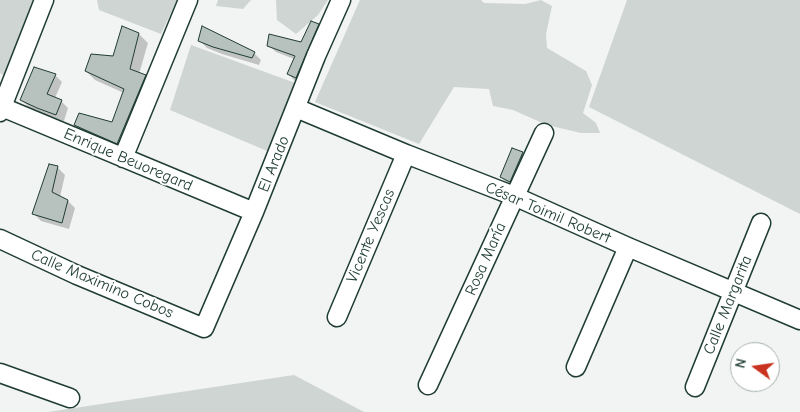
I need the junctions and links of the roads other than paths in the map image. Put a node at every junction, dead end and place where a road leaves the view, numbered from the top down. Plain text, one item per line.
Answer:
1 (44, 0) edge
2 (188, 0) edge
3 (341, 0) edge
4 (6, 82) edge
5 (296, 108) junction
6 (1, 110) edge
7 (544, 133) dead end
8 (406, 154) junction
9 (123, 158) junction
10 (514, 196) junction
11 (254, 212) junction
12 (761, 223) dead end
13 (0, 239) edge
14 (628, 247) junction
15 (733, 290) junction
16 (337, 317) dead end
17 (800, 320) edge
18 (204, 328) joint
19 (576, 367) dead end
20 (0, 373) edge
21 (428, 385) dead end
22 (695, 387) dead end
23 (70, 398) dead end

1 - 4 street
2 - 9 street
3 - 5 street, El Arado
4 - 6 street
5 - 8 street, César Toimil Robert
5 - 11 street, El Arado
6 - 9 street, Enrique Beuoregard
7 - 10 street, Rosa María
8 - 10 street, César Toimil Robert
8 - 16 street, Vicente Yescas
9 - 11 street, Enrique Beuoregard
10 - 14 street, César Toimil Robert
10 - 21 street, Rosa María
11 - 18 street, El Arado
12 - 15 street, Calle Margarita
13 - 18 street, Calle Maximino Cobos
14 - 15 street, César Toimil Robert
14 - 19 street
15 - 17 street, César Toimil Robert
15 - 22 street, Calle Margarita
20 - 23 street

